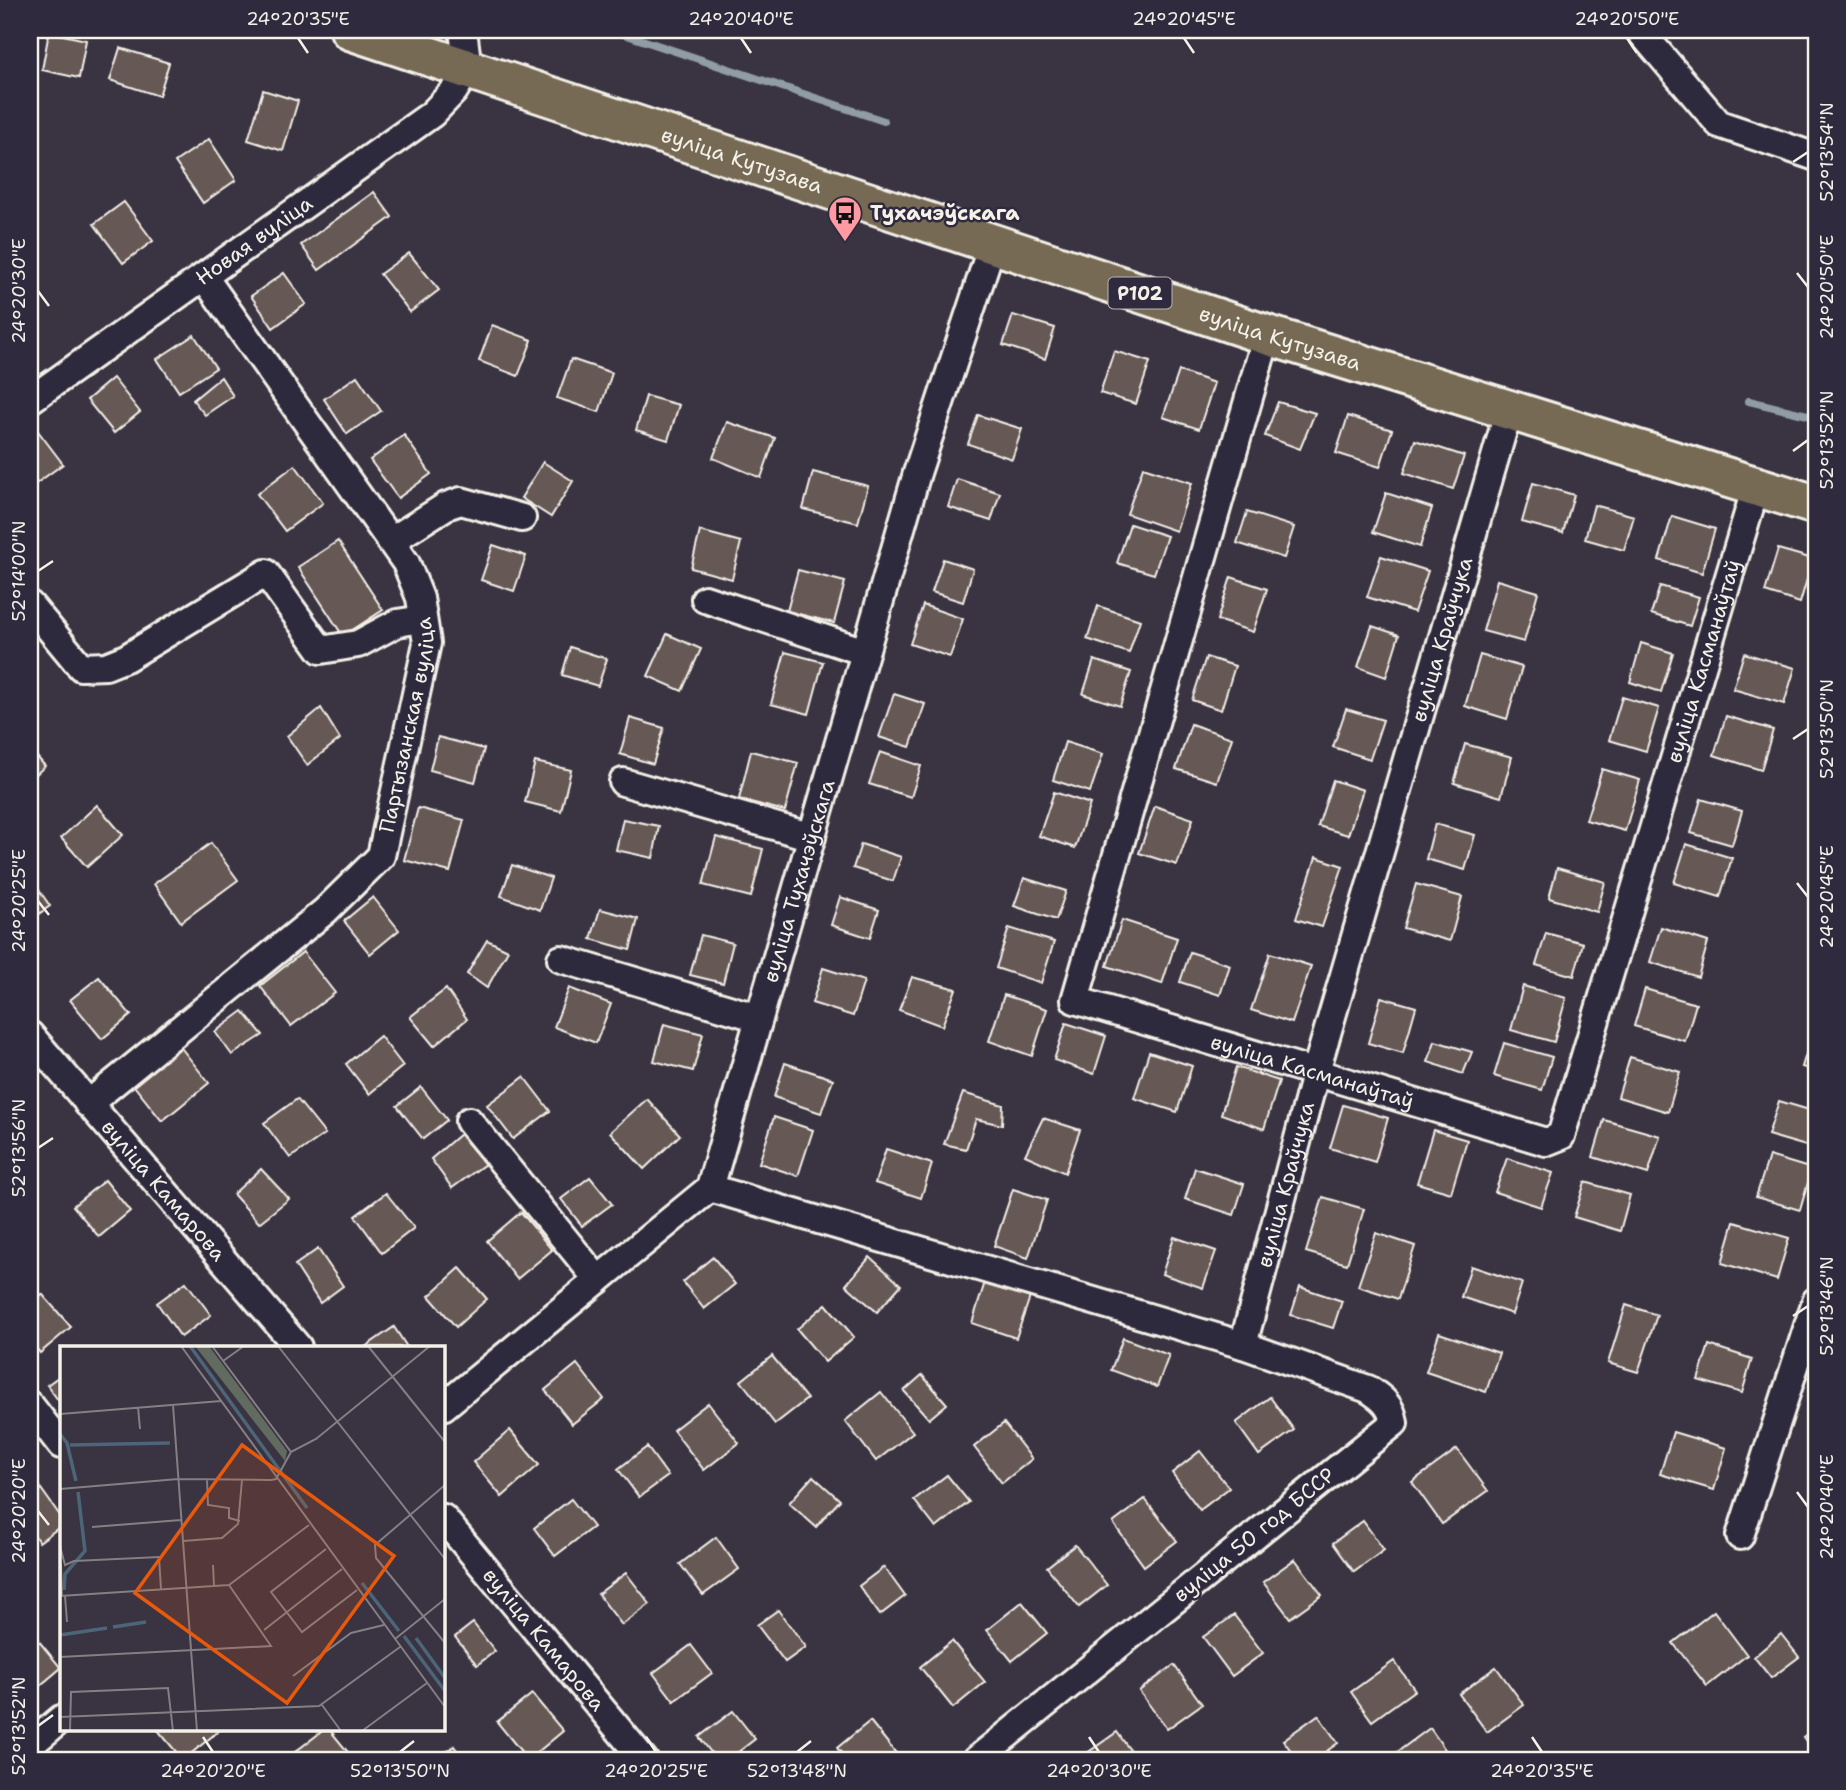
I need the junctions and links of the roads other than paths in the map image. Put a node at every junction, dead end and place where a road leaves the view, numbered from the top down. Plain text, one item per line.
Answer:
1 (351, 30) edge
2 (463, 30) edge
3 (1639, 30) edge
4 (468, 69) junction
5 (1816, 156) edge
6 (992, 245) junction
7 (204, 277) junction
8 (1268, 335) junction
9 (30, 400) edge
10 (1509, 410) junction
11 (1756, 487) junction
12 (1816, 505) edge
13 (522, 518) dead end
14 (391, 541) junction
15 (705, 599) dead end
16 (30, 605) edge
17 (423, 619) junction
18 (865, 652) junction
19 (623, 782) dead end
20 (811, 837) junction
21 (561, 959) dead end
22 (759, 1018) junction
23 (30, 1035) edge
24 (1316, 1071) junction
25 (88, 1104) junction
26 (469, 1121) dead end
27 (710, 1188) junction
28 (598, 1280) junction
29 (1816, 1301) edge
30 (1243, 1345) junction
31 (297, 1346) edge
32 (30, 1405) edge
33 (444, 1406) edge
34 (60, 1444) edge
35 (444, 1519) edge
36 (1740, 1536) dead end
37 (60, 1720) edge
38 (30, 1745) edge
39 (643, 1760) edge
40 (976, 1760) edge

1 - 4 main road, вуліца Кутузава / Р102
2 - 4 street
3 - 5 street
4 - 6 main road, вуліца Кутузава / Р102
4 - 7 street, Новая вуліца
6 - 8 main road, вуліца Кутузава / Р102
6 - 18 street, вуліца Тухачэўскага
7 - 9 street, Новая вуліца
7 - 14 street, Партызанская вуліца
8 - 10 main road, вуліца Кутузава / Р102
8 - 24 street, вуліца Касманаўтаў
10 - 11 main road, вуліца Кутузава / Р102
10 - 24 street, вуліца Краўчука
11 - 12 main road, вуліца Кутузава / Р102
11 - 24 street, вуліца Касманаўтаў
13 - 14 street
14 - 17 street, Партызанская вуліца
15 - 18 street
16 - 17 street
17 - 25 street, Партызанская вуліца
18 - 20 street, вуліца Тухачэўскага
19 - 20 street
20 - 22 street, вуліца Тухачэўскага
21 - 22 street
22 - 27 street, вуліца Тухачэўскага
23 - 25 street, вуліца Камарова
24 - 30 street, вуліца Краўчука
25 - 31 street, вуліца Камарова
26 - 28 street
27 - 28 street
27 - 30 street
28 - 33 street
29 - 36 street
30 - 40 street, вуліца 50 год БССР
32 - 34 street
35 - 39 street, вуліца Камарова
37 - 38 street

